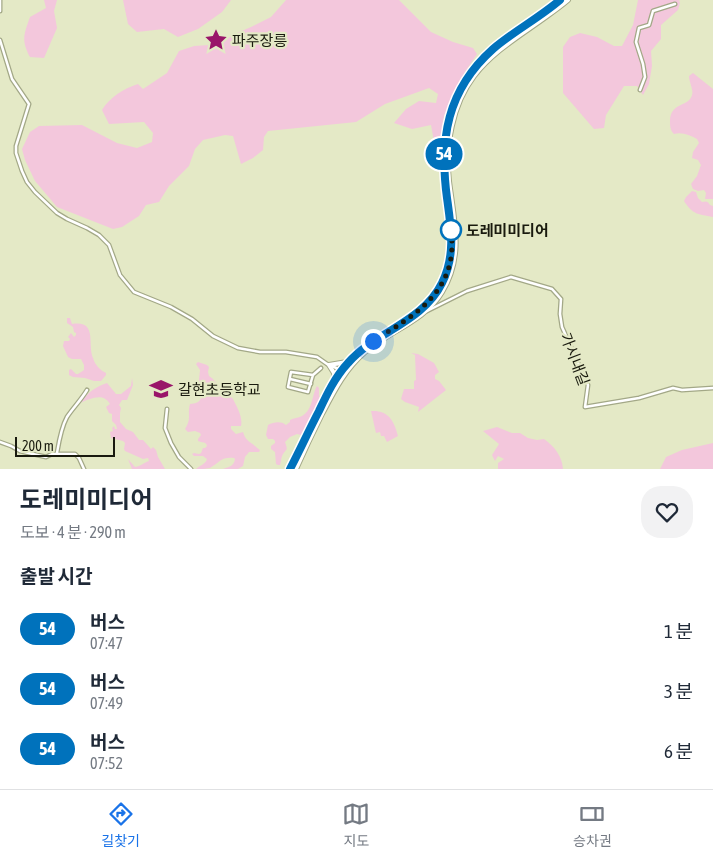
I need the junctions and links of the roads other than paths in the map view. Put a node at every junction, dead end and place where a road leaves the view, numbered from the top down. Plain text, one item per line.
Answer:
1 (0, 0) edge
2 (560, 0) edge
3 (568, 0) edge
4 (675, 4) dead end
5 (0, 11) edge
6 (0, 40) edge
7 (640, 90) dead end
8 (426, 312) junction
9 (349, 361) junction
10 (329, 365) junction
11 (321, 368) dead end
12 (343, 372) junction
13 (313, 375) junction
14 (289, 379) junction
15 (334, 380) junction
16 (310, 384) junction
17 (713, 388) edge
18 (87, 390) dead end
19 (167, 409) dead end
20 (0, 442) edge
21 (57, 453) junction
22 (84, 469) edge
23 (192, 469) edge
24 (290, 469) edge
25 (296, 469) edge

1 - 5 street
2 - 9 main road
3 - 8 main road
4 - 7 street
6 - 10 street
8 - 12 main road
8 - 17 street, 가시내길
9 - 10 main road
9 - 12 main road
10 - 12 street
10 - 15 main road
11 - 13 street
12 - 15 main road
12 - 25 main road
13 - 14 street
13 - 16 street
14 - 16 street
14 - 16 street
15 - 24 main road
18 - 21 street
19 - 23 street
20 - 21 street
21 - 22 street

